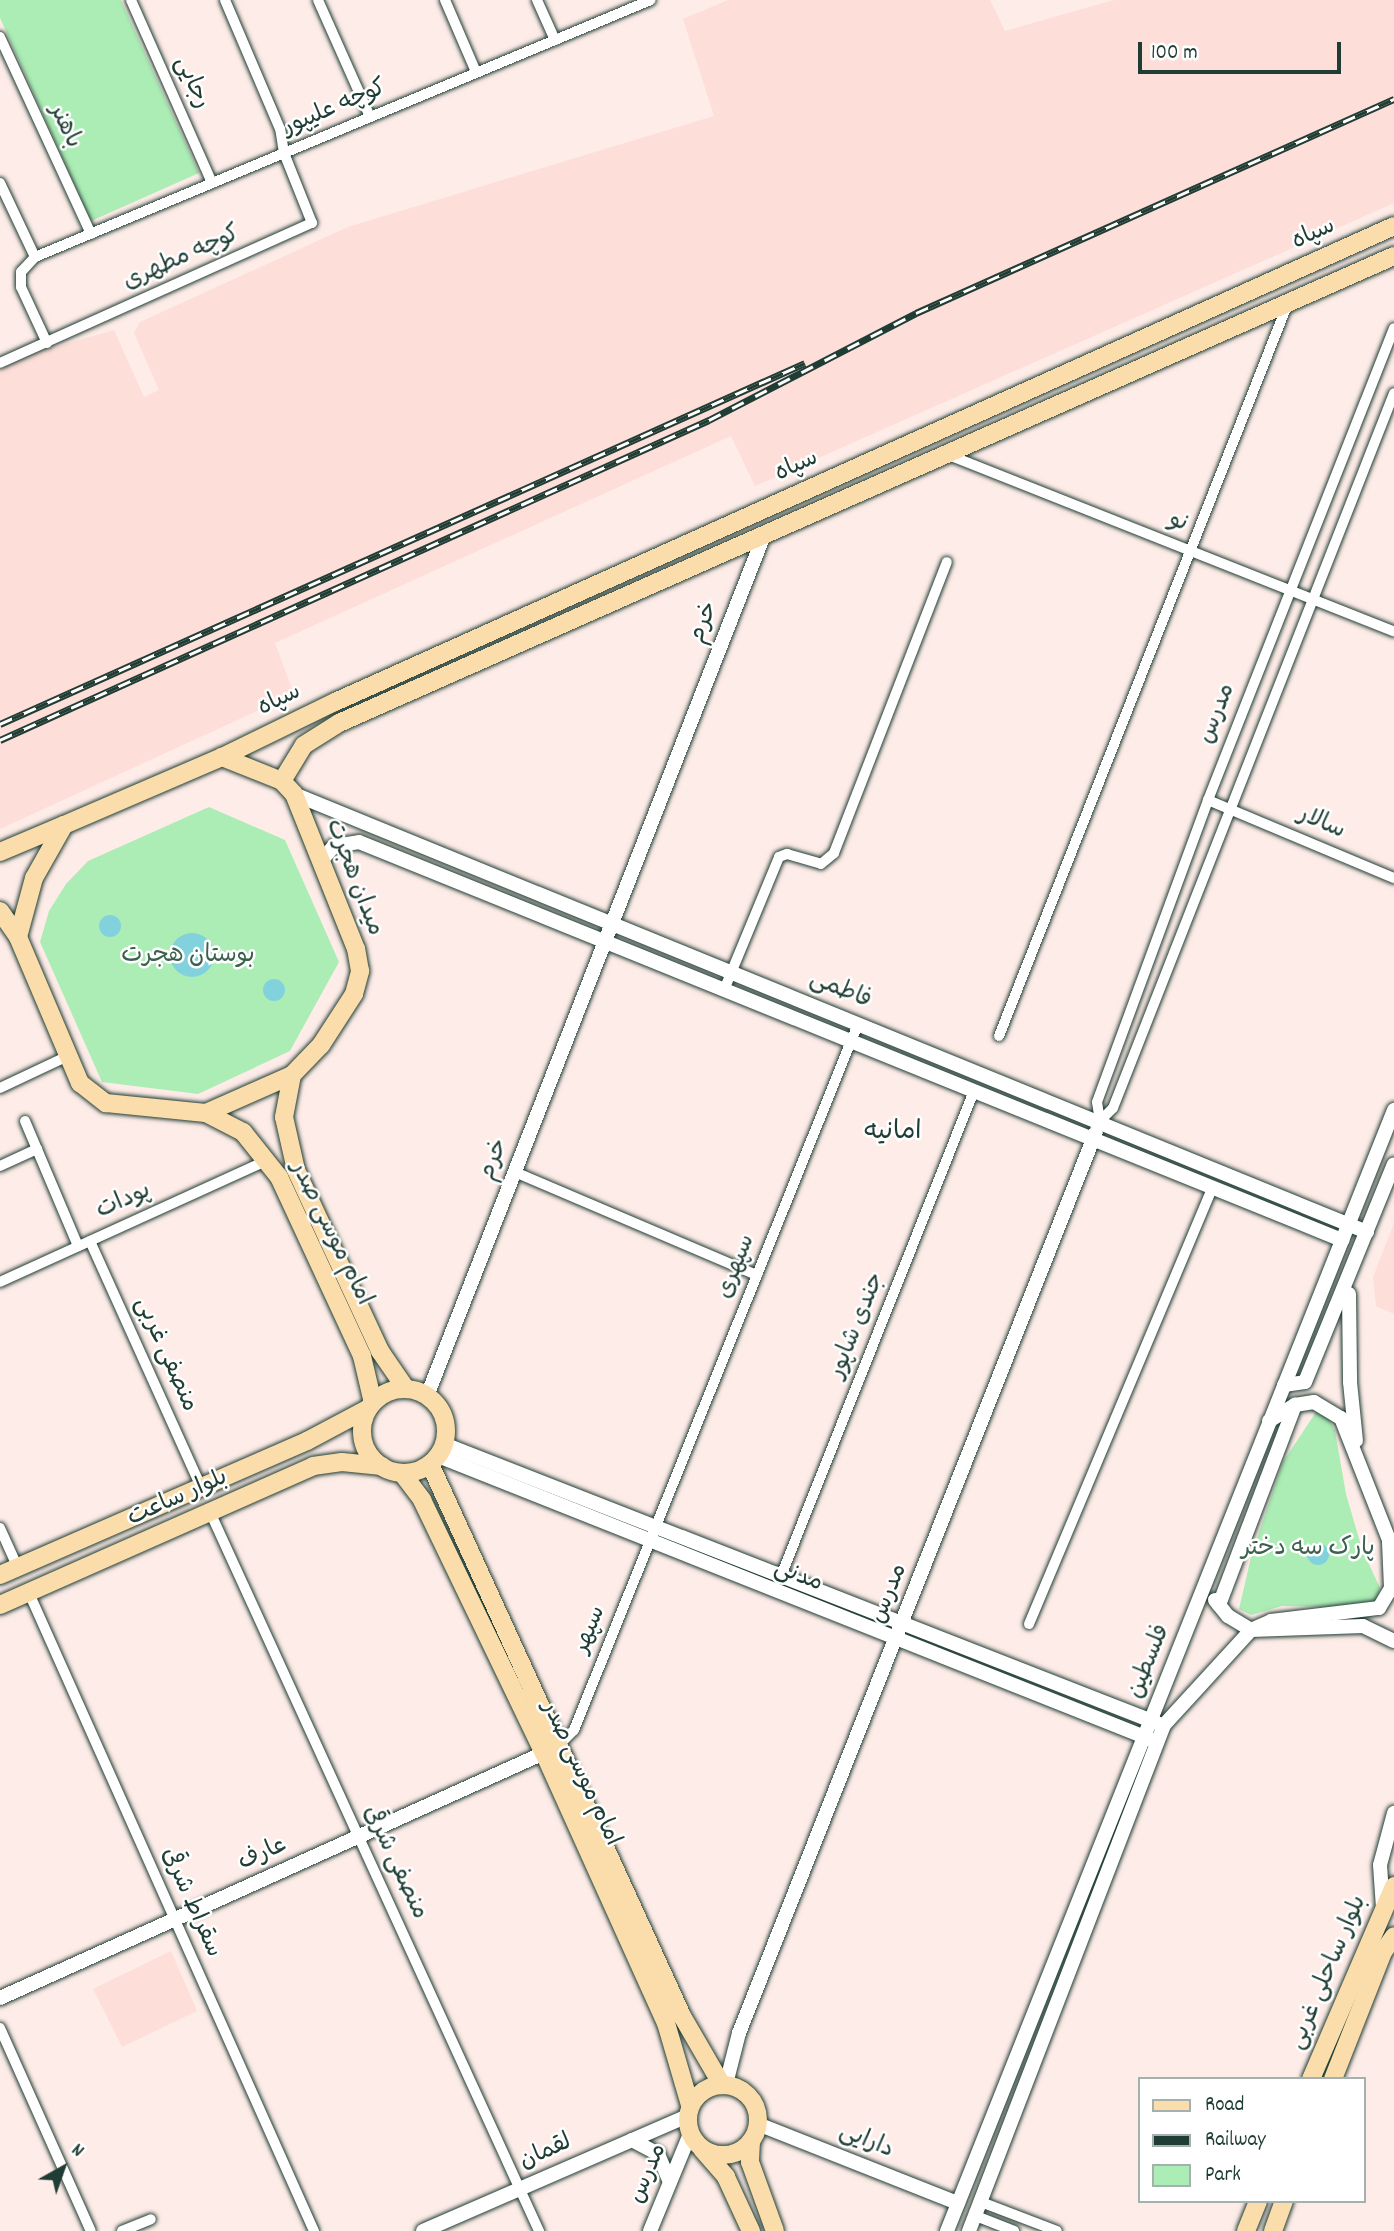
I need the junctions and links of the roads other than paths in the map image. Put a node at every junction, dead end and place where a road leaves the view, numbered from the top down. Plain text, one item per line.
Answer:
1 (131, 0) edge
2 (225, 0) edge
3 (318, 0) edge
4 (445, 0) edge
5 (537, 0) edge
6 (651, 0) edge
7 (0, 37) edge
8 (555, 40) junction
9 (477, 72) junction
10 (370, 117) junction
11 (284, 153) junction
12 (0, 183) edge
13 (212, 183) junction
14 (1394, 226) edge
15 (91, 234) junction
16 (1394, 256) edge
17 (35, 257) junction
18 (1289, 302) junction
19 (1394, 328) edge
20 (47, 343) junction
21 (0, 363) edge
22 (1394, 393) edge
23 (946, 454) junction
24 (764, 535) junction
25 (1192, 552) junction
26 (947, 562) dead end
27 (1292, 591) junction
28 (1313, 599) junction
29 (1394, 631) edge
30 (222, 757) junction
31 (282, 781) junction
32 (294, 794) junction
33 (1208, 800) junction
34 (1231, 808) junction
35 (64, 824) junction
36 (0, 852) edge
37 (321, 861) junction
38 (1394, 878) edge
39 (0, 911) edge
40 (612, 923) junction
41 (18, 937) junction
42 (605, 942) junction
43 (732, 972) junction
44 (724, 990) junction
45 (858, 1024) junction
46 (999, 1036) dead end
47 (851, 1041) junction
48 (68, 1056) junction
49 (292, 1075) junction
50 (0, 1088) edge
51 (974, 1091) junction
52 (1394, 1110) edge
53 (206, 1113) junction
54 (25, 1121) dead end
55 (1100, 1121) junction
56 (1094, 1139) junction
57 (37, 1149) junction
58 (266, 1161) junction
59 (1394, 1164) edge
60 (0, 1166) edge
61 (514, 1172) junction
62 (1212, 1188) junction
63 (1348, 1224) junction
64 (1367, 1231) junction
65 (1342, 1240) junction
66 (90, 1241) junction
67 (78, 1246) junction
68 (1352, 1270) junction
69 (757, 1275) junction
70 (0, 1282) edge
71 (1284, 1385) junction
72 (407, 1389) junction
73 (427, 1396) junction
74 (371, 1405) junction
75 (1295, 1405) junction
76 (1269, 1422) junction
77 (437, 1454) junction
78 (1358, 1460) junction
79 (382, 1466) junction
80 (402, 1473) junction
81 (201, 1487) junction
82 (211, 1512) junction
83 (656, 1527) junction
84 (0, 1528) edge
85 (649, 1543) junction
86 (1392, 1547) edge
87 (18, 1568) junction
88 (0, 1576) edge
89 (781, 1576) junction
90 (1206, 1585) junction
91 (29, 1592) junction
92 (0, 1605) edge
93 (1219, 1605) junction
94 (903, 1624) junction
95 (1029, 1624) dead end
96 (1251, 1630) junction
97 (896, 1640) junction
98 (1394, 1640) edge
99 (1157, 1723) junction
100 (1151, 1739) junction
101 (552, 1750) junction
102 (1394, 1813) edge
103 (359, 1837) junction
104 (1394, 1886) edge
105 (1383, 1908) junction
106 (175, 1920) junction
107 (1394, 1936) edge
108 (0, 1998) edge
109 (0, 2028) edge
110 (1312, 2077) edge
111 (1334, 2077) edge
112 (724, 2085) junction
113 (688, 2110) junction
114 (755, 2132) junction
115 (690, 2134) junction
116 (632, 2140) junction
117 (702, 2149) junction
118 (670, 2182) junction
119 (520, 2189) junction
120 (981, 2202) junction
121 (958, 2203) junction
122 (1257, 2203) edge
123 (1283, 2203) edge
124 (976, 2217) junction
125 (151, 2219) dead end
126 (91, 2231) edge
127 (122, 2231) edge
128 (314, 2231) edge
129 (423, 2231) edge
130 (539, 2231) edge
131 (650, 2231) edge
132 (751, 2231) edge
133 (775, 2231) edge
134 (947, 2231) edge
135 (969, 2231) edge
136 (1014, 2231) edge
137 (1057, 2231) edge
138 (1246, 2231) edge
139 (1273, 2231) edge

1 - 13 street, رجایی
2 - 11 street
3 - 10 street
4 - 9 street
5 - 8 street
6 - 8 street, کوچه علیپور
7 - 15 street, باهنر
8 - 9 street, کوچه علیپور
9 - 10 street, کوچه علیپور
10 - 11 street, کوچه علیپور
11 - 13 street, کوچه علیپور
11 - 20 street, کوچه مطهری
12 - 17 street
13 - 15 street, کوچه علیپور
14 - 30 main road, سپاه
15 - 17 street, کوچه علیپور
16 - 18 main road, سپاه
17 - 20 street
18 - 23 main road, سپاه
18 - 25 street
19 - 27 street, مدرس
20 - 21 street, کوچه مطهری
22 - 28 street, مدرس
23 - 24 main road, سپاه
23 - 25 street, نو
24 - 31 main road, سپاه
24 - 40 street, خرم
25 - 27 street, نو
25 - 46 street
26 - 43 street
27 - 28 street, نو
27 - 33 street, مدرس
28 - 29 street, نو
28 - 34 street, مدرس
30 - 31 main road, میدان هجرت
30 - 35 main road
31 - 32 main road, میدان هجرت
32 - 37 main road, میدان هجرت
32 - 40 street, فاطمی
33 - 34 street, سالار
33 - 55 street, مدرس
34 - 38 street, سالار
34 - 55 street, مدرس
35 - 36 main road
35 - 41 main road
37 - 42 street, فاطمی
37 - 49 main road, میدان هجرت
39 - 41 main road
40 - 42 street, خرم
40 - 43 street, فاطمی
41 - 48 main road, میدان هجرت
42 - 44 street, فاطمی
42 - 61 street, خرم
43 - 44 street
43 - 45 street, فاطمی
44 - 47 street, فاطمی
45 - 47 street, سپهری
45 - 55 street, فاطمی
47 - 51 street, فاطمی
47 - 69 street, سپهری
48 - 50 street
48 - 53 main road, میدان هجرت
49 - 53 main road, میدان هجرت
49 - 72 main road, امام موسی صدر
51 - 56 street, فاطمی
51 - 89 street, جندی شاپور
52 - 63 street, فلسطین
53 - 58 main road, امام موسی صدر
54 - 57 street
55 - 56 street, مدرس
55 - 63 street, فاطمی
56 - 62 street, فاطمی
56 - 94 street, مدرس
57 - 60 street
57 - 67 street
58 - 66 street, پودات
58 - 74 main road, امام موسی صدر
59 - 64 street
61 - 69 street
61 - 73 street, خرم
62 - 65 street, فاطمی
62 - 95 street
63 - 64 street, فاطمی
63 - 65 street, فلسطین
64 - 68 street
65 - 71 street, فلسطین
66 - 67 street, پودات
66 - 81 street, منصفی غربی
67 - 70 street, پودات
68 - 71 street
68 - 78 street
69 - 83 street, سپهری
71 - 76 street, فلسطین
72 - 73 main road
72 - 74 main road
73 - 77 main road
74 - 79 main road
74 - 81 main road, بلوار ساعت
75 - 76 street
75 - 78 street
75 - 93 street
76 - 90 street, فلسطین
77 - 80 main road
77 - 83 street, مدنی
77 - 85 street, مدنی
77 - 101 main road, امام موسی صدر
78 - 86 street
79 - 80 main road
79 - 82 main road, بلوار ساعت
80 - 101 main road, امام موسی صدر
81 - 87 main road, بلوار ساعت
82 - 91 main road, بلوار ساعت
82 - 103 street, منصفی شرقی
83 - 85 street, سپهر
83 - 89 street, مدنی
84 - 87 street
85 - 97 street, مدنی
85 - 101 street, سپهر
86 - 96 street
87 - 88 main road, بلوار ساعت
89 - 94 street, مدنی
90 - 93 street
90 - 99 street, فلسطین
91 - 92 main road, بلوار ساعت
91 - 106 street, سقراط شرقی
93 - 96 street
94 - 97 street, مدرس
94 - 99 street, مدنی
96 - 98 street
96 - 99 street
97 - 100 street, مدنی
97 - 112 street, مدرس
99 - 100 street, فلسطین
100 - 120 street, فلسطین
100 - 121 street, فلسطین
101 - 103 street, عارف
101 - 112 main road, امام موسی صدر
101 - 113 main road, امام موسی صدر
102 - 105 street
103 - 106 street, عارف
103 - 119 street, منصفی شرقی
104 - 105 main road, بلوار ساحلی غربی
105 - 110 main road, بلوار ساحلی غربی
106 - 108 street, عارف
106 - 128 street, سقراط شرقی
107 - 111 main road, بلوار ساحلی غربی
109 - 126 street
112 - 113 main road
112 - 114 main road
113 - 115 main road
113 - 116 street, لقمان
114 - 117 main road
114 - 121 street, دارایی
114 - 133 main road
115 - 117 main road
115 - 118 street, مدرس
116 - 118 street
116 - 119 street, لقمان
117 - 132 main road
118 - 131 street, مدرس
119 - 129 street, لقمان
119 - 130 street, منصفی شرقی
120 - 124 street, فلسطین
120 - 137 street
121 - 134 street, فلسطین
122 - 138 main road
123 - 139 main road
124 - 135 street, فلسطین
124 - 136 street
125 - 127 street

